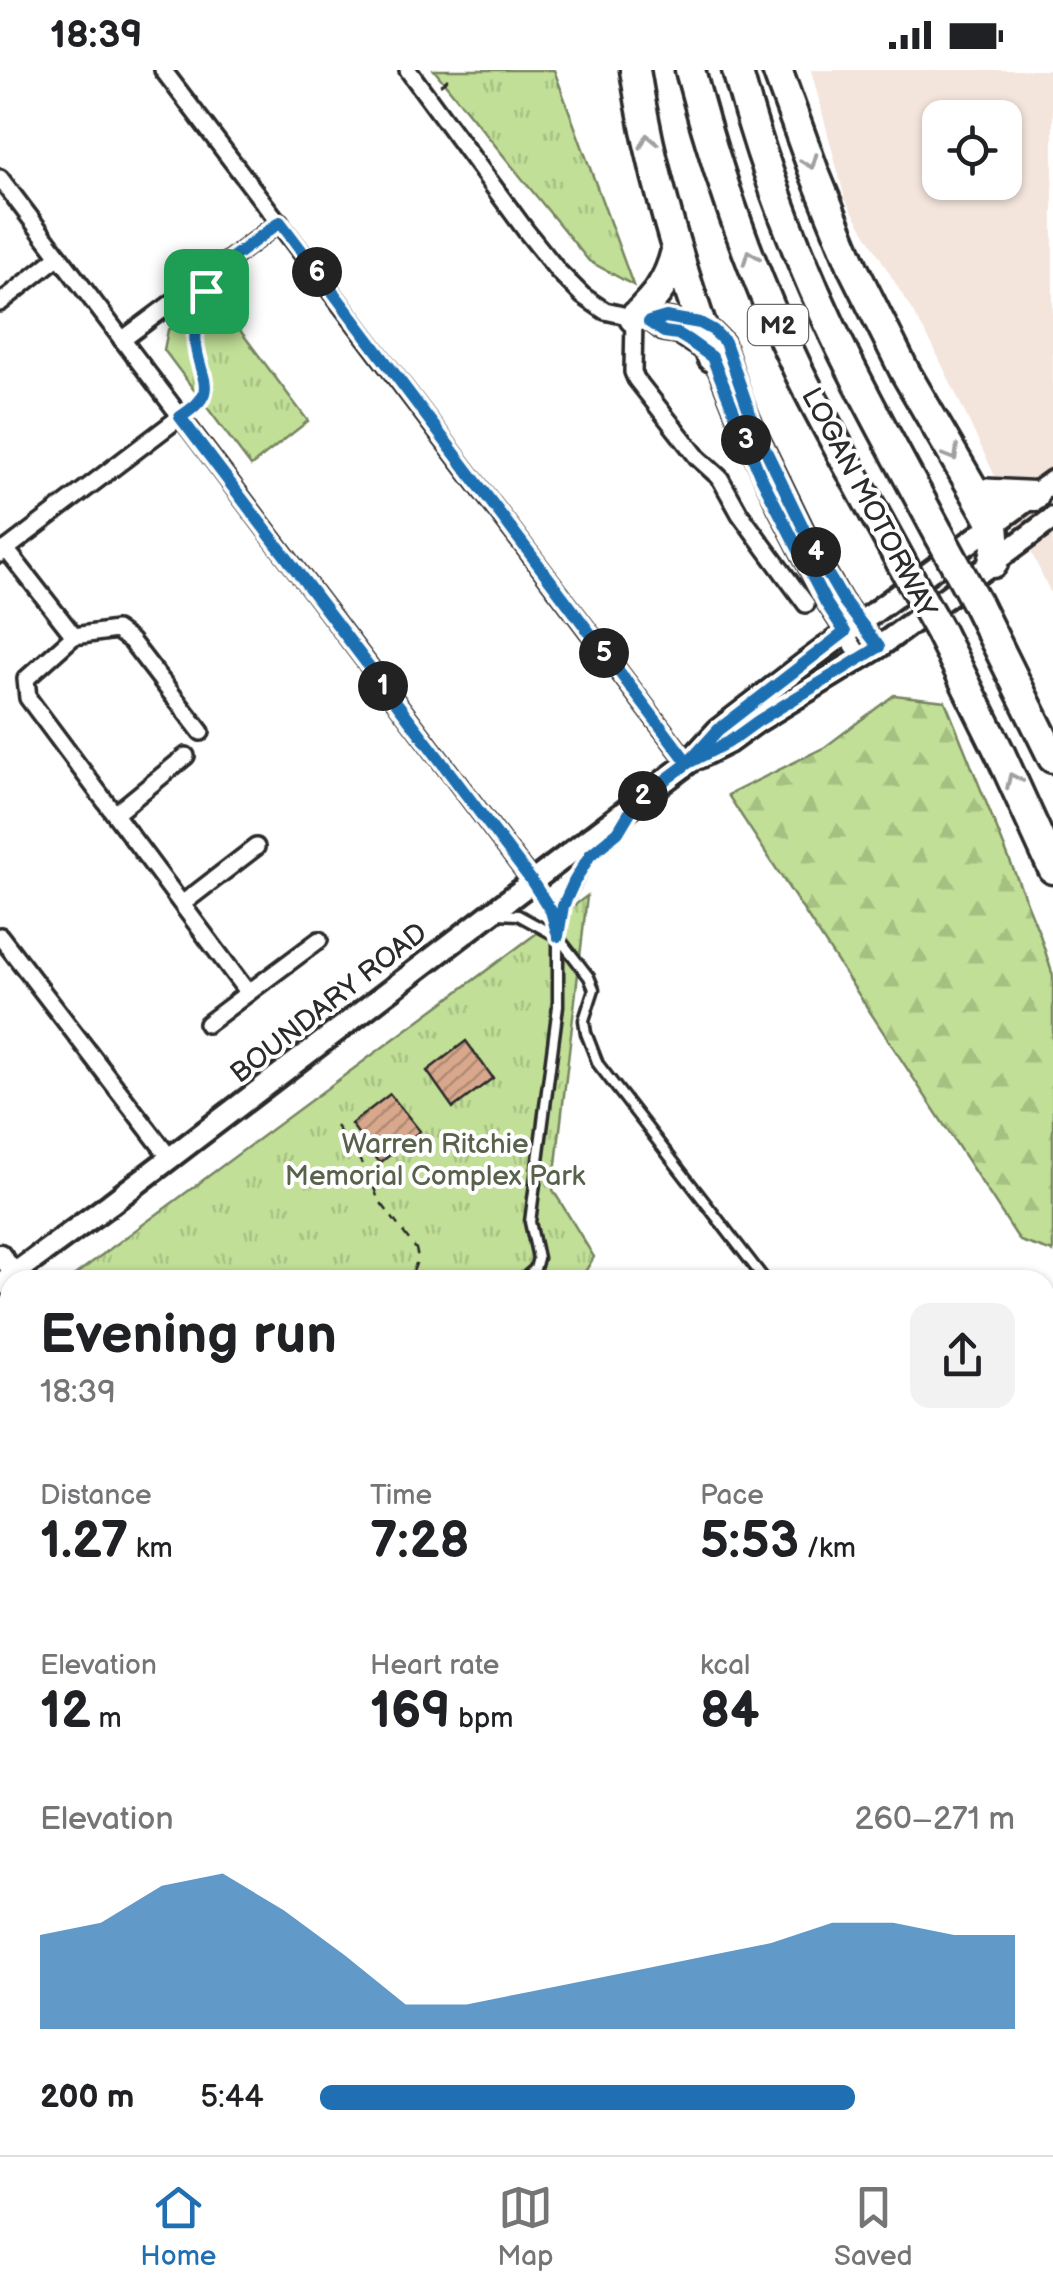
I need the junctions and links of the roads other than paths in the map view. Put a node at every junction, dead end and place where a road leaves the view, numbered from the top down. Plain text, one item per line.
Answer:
1 (163, 70) edge
2 (408, 70) edge
3 (635, 70) edge
4 (690, 70) edge
5 (737, 70) edge
6 (777, 70) edge
7 (0, 178) edge
8 (280, 222) junction
9 (676, 251) junction
10 (59, 256) junction
11 (0, 303) edge
12 (641, 320) junction
13 (700, 323) junction
14 (122, 340) junction
15 (712, 357) junction
16 (180, 417) junction
17 (1044, 488) edge
18 (976, 492) junction
19 (1053, 518) edge
20 (994, 525) junction
21 (3, 552) edge
22 (994, 563) junction
23 (806, 604) dead end
24 (852, 627) junction
25 (74, 636) junction
26 (871, 653) junction
27 (201, 732) dead end
28 (186, 756) dead end
29 (1053, 758) edge
30 (688, 763) junction
31 (636, 802) junction
32 (114, 814) junction
33 (256, 847) dead end
34 (1053, 869) edge
35 (531, 880) junction
36 (182, 904) junction
37 (488, 914) junction
38 (0, 936) edge
39 (558, 936) junction
40 (319, 940) dead end
41 (248, 993) junction
42 (207, 1024) dead end
43 (170, 1158) junction
44 (28, 1270) edge
45 (534, 1270) edge
46 (757, 1270) edge

1 - 8 street
2 - 12 street
9 -> 3 highway
34 -> 4 highway, LOGAN MOTORWAY / M2, bridge
5 - 29 highway, LOGAN MOTORWAY / M2, bridge
6 -> 18 highway
7 - 10 street
8 - 14 street
8 - 30 street
9 - 12 highway
9 - 13 highway
10 - 11 street
10 - 14 street
12 - 13 street
12 - 15 street
12 - 23 street
13 - 15 highway
13 - 24 street
14 - 16 street
15 - 24 street
16 - 21 street
16 - 35 street
17 - 18 highway
17 - 20 main road, BOUNDARY ROAD
18 - 20 highway
19 - 22 main road, BOUNDARY ROAD
20 - 22 highway
20 - 24 main road, BOUNDARY ROAD
21 - 25 street
22 - 26 main road, BOUNDARY ROAD
24 - 26 street
24 - 30 main road, BOUNDARY ROAD
25 - 27 street
25 - 32 street
26 - 30 main road, BOUNDARY ROAD
28 - 32 street
30 - 31 main road, BOUNDARY ROAD
31 - 35 main road, BOUNDARY ROAD
31 - 39 lane
32 - 36 street
33 - 36 street
35 - 37 main road, BOUNDARY ROAD
35 - 39 lane
36 - 41 street
37 - 39 lane
37 - 43 main road, BOUNDARY ROAD
38 - 43 street
39 - 45 lane
39 - 46 lane
40 - 41 street
41 - 42 street
43 - 44 main road, BOUNDARY ROAD

